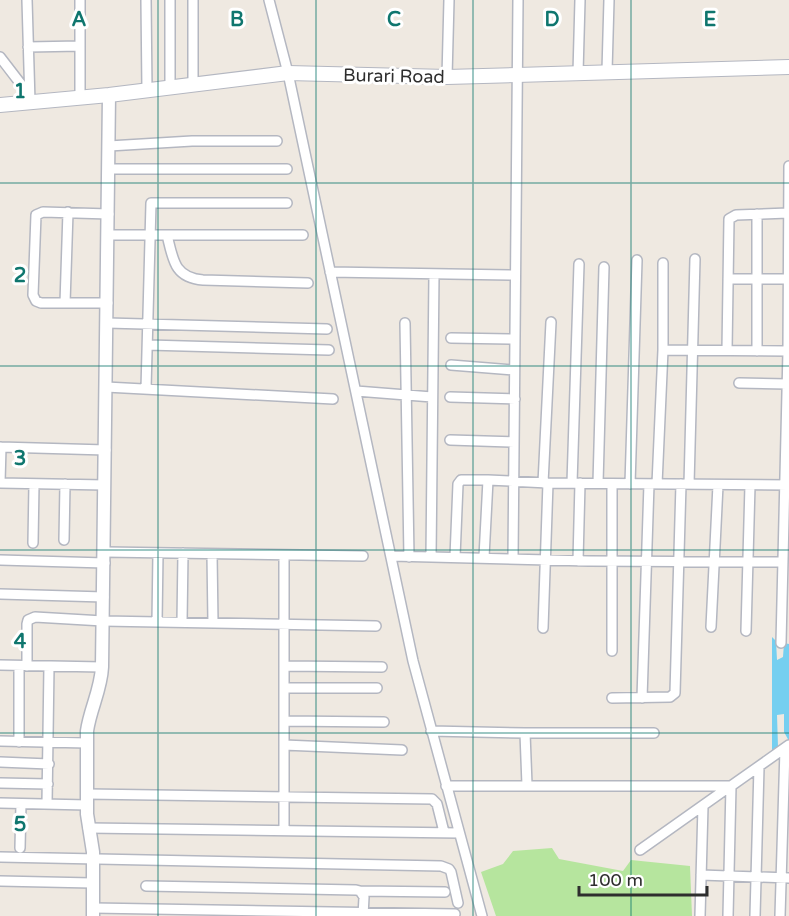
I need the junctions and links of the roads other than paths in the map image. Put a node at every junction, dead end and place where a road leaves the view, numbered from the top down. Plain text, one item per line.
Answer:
1 (27, 0) edge
2 (80, 0) edge
3 (146, 0) edge
4 (170, 0) edge
5 (193, 0) edge
6 (269, 0) edge
7 (449, 0) edge
8 (518, 0) edge
9 (580, 0) edge
10 (609, 0) edge
11 (80, 46) junction
12 (28, 47) junction
13 (0, 57) edge
14 (789, 66) edge
15 (607, 71) junction
16 (578, 73) junction
17 (282, 74) junction
18 (517, 75) junction
19 (447, 77) junction
20 (193, 85) junction
21 (170, 88) junction
22 (147, 90) junction
23 (109, 94) junction
24 (80, 97) junction
25 (30, 99) junction
26 (0, 105) edge
27 (277, 141) dead end
28 (109, 146) junction
29 (789, 166) edge
30 (109, 169) junction
31 (287, 169) dead end
32 (287, 203) dead end
33 (68, 212) junction
34 (788, 213) edge
35 (109, 214) junction
36 (757, 214) junction
37 (109, 235) junction
38 (151, 235) junction
39 (168, 235) junction
40 (303, 236) dead end
41 (789, 246) edge
42 (695, 259) dead end
43 (637, 260) dead end
44 (663, 263) dead end
45 (579, 264) dead end
46 (604, 267) dead end
47 (330, 272) junction
48 (434, 274) junction
49 (515, 275) junction
50 (728, 279) junction
51 (757, 279) junction
52 (788, 279) edge
53 (308, 283) dead end
54 (65, 303) junction
55 (108, 303) junction
56 (405, 322) dead end
57 (550, 322) dead end
58 (107, 323) junction
59 (149, 324) junction
60 (327, 329) dead end
61 (451, 338) dead end
62 (514, 339) junction
63 (148, 345) junction
64 (329, 350) dead end
65 (663, 350) junction
66 (693, 350) junction
67 (727, 350) junction
68 (757, 351) junction
69 (788, 351) edge
70 (451, 365) dead end
71 (514, 370) junction
72 (739, 383) dead end
73 (106, 387) junction
74 (787, 388) edge
75 (146, 389) junction
76 (356, 391) junction
77 (405, 395) junction
78 (432, 397) junction
79 (450, 397) dead end
80 (333, 399) dead end
81 (515, 399) junction
82 (450, 440) dead end
83 (514, 442) junction
84 (1, 447) edge
85 (106, 450) junction
86 (488, 480) junction
87 (0, 482) edge
88 (514, 482) junction
89 (546, 483) junction
90 (576, 483) junction
91 (598, 483) junction
92 (34, 484) junction
93 (65, 484) junction
94 (612, 484) junction
95 (630, 484) junction
96 (653, 484) junction
97 (685, 484) junction
98 (105, 485) junction
99 (718, 485) junction
100 (750, 485) junction
101 (787, 485) edge
102 (64, 540) dead end
103 (33, 543) dead end
104 (158, 553) junction
105 (183, 553) junction
106 (212, 554) junction
107 (284, 555) junction
108 (363, 556) dead end
109 (392, 556) junction
110 (409, 556) junction
111 (430, 557) junction
112 (455, 557) junction
113 (105, 558) junction
114 (484, 558) junction
115 (513, 559) junction
116 (0, 560) edge
117 (544, 560) junction
118 (613, 560) junction
119 (578, 561) junction
120 (648, 561) junction
121 (679, 561) junction
122 (713, 561) junction
123 (747, 562) junction
124 (783, 562) junction
125 (0, 594) edge
126 (104, 597) junction
127 (785, 617) edge
128 (103, 621) junction
129 (157, 622) junction
130 (182, 622) junction
131 (213, 623) junction
132 (284, 624) junction
133 (376, 626) dead end
134 (711, 627) dead end
135 (543, 628) dead end
136 (747, 631) dead end
137 (781, 643) dead end
138 (612, 651) dead end
139 (0, 665) edge
140 (23, 666) junction
141 (49, 666) junction
142 (284, 666) junction
143 (102, 667) junction
144 (382, 667) dead end
145 (284, 688) junction
146 (376, 688) dead end
147 (612, 698) dead end
148 (642, 698) junction
149 (284, 721) junction
150 (384, 722) dead end
151 (431, 731) junction
152 (525, 733) junction
153 (654, 733) dead end
154 (0, 741) edge
155 (19, 742) junction
156 (50, 743) junction
157 (87, 744) junction
158 (284, 746) junction
159 (787, 747) edge
160 (402, 750) dead end
161 (0, 762) edge
162 (49, 764) junction
163 (759, 767) junction
164 (0, 783) edge
165 (48, 784) junction
166 (527, 785) junction
167 (446, 786) junction
168 (731, 786) junction
169 (786, 788) edge
170 (284, 796) junction
171 (87, 800) junction
172 (0, 803) edge
173 (21, 804) junction
174 (48, 804) junction
175 (703, 806) junction
176 (88, 828) junction
177 (284, 830) junction
178 (451, 832) junction
179 (20, 848) dead end
180 (640, 850) dead end
181 (93, 856) junction
182 (0, 857) edge
183 (701, 875) junction
184 (729, 877) junction
185 (756, 877) junction
186 (785, 878) edge
187 (0, 881) edge
188 (92, 883) junction
189 (146, 886) dead end
190 (360, 891) junction
191 (445, 892) dead end
192 (458, 903) dead end
193 (93, 912) edge
194 (282, 914) edge
195 (363, 914) edge
196 (455, 914) dead end
197 (482, 916) edge
198 (700, 916) edge
199 (728, 916) edge
200 (755, 916) edge
201 (780, 916) edge

1 - 12 street
2 - 11 street
3 - 22 street
4 - 21 street
5 - 20 street
6 - 17 street
7 - 19 street
8 - 18 street
9 - 16 street
10 - 15 street
11 - 12 street
11 - 24 street
12 - 25 street
13 - 25 street
14 - 15 main road, Burari Road
15 - 16 main road, Burari Road
16 - 18 main road, Burari Road
17 - 19 main road, Burari Road
17 - 20 main road, Burari Road
17 - 47 street
18 - 19 main road, Burari Road
18 - 49 street
20 - 21 main road, Burari Road
21 - 22 main road, Burari Road
22 - 23 main road, Burari Road
23 - 24 main road, Burari Road
23 - 28 street
24 - 25 main road, Burari Road
25 - 26 main road, Burari Road
27 - 28 street
28 - 30 street
29 - 34 street
30 - 31 street
30 - 35 street
32 - 38 street
33 - 35 street
33 - 54 street
33 - 54 street
34 - 36 street
34 - 41 street
35 - 37 street
36 - 50 street
36 - 51 street
37 - 38 street
37 - 55 street
38 - 39 street
38 - 59 street
39 - 40 street
39 - 53 street
41 - 52 street
42 - 66 street
43 - 95 street
44 - 65 street
45 - 90 street
46 - 91 street
47 - 48 street
47 - 76 street
48 - 49 street
48 - 78 street
49 - 62 street
50 - 51 street
50 - 67 street
51 - 52 street
51 - 68 street
52 - 69 street
54 - 55 street
55 - 58 street
56 - 77 street
57 - 89 street
58 - 59 street
58 - 73 street
59 - 60 street
59 - 63 street
61 - 62 street
62 - 71 street
63 - 64 street
63 - 75 street
65 - 66 street
65 - 96 street
66 - 67 street
66 - 97 street
67 - 68 street
68 - 69 street
69 - 74 street
70 - 71 street
71 - 81 street
72 - 74 street
73 - 75 street
73 - 85 street
74 - 101 street
75 - 80 street
76 - 77 street
76 - 109 street
77 - 78 street
77 - 110 street
78 - 111 street
79 - 81 street
81 - 83 street
82 - 83 street
83 - 88 street
84 - 85 street
84 - 87 street
85 - 98 street
86 - 88 street
86 - 112 street
86 - 114 street
87 - 92 street
88 - 89 street
88 - 115 street
89 - 90 street
89 - 117 street
90 - 91 street
90 - 119 street
91 - 94 street
92 - 93 street
92 - 103 street
93 - 98 street
93 - 102 street
94 - 95 street
94 - 118 street
95 - 96 street
96 - 97 street
96 - 120 street
97 - 99 street
97 - 121 street
98 - 113 street
99 - 100 street
99 - 122 street
100 - 101 street
100 - 123 street
101 - 124 street
104 - 105 street
104 - 113 street
104 - 129 street
105 - 106 street
105 - 130 street
106 - 107 street
106 - 131 street
107 - 108 street
107 - 132 street
109 - 110 street
109 - 151 street
110 - 111 street
111 - 112 street
112 - 114 street
113 - 116 street
113 - 126 street
114 - 115 street
115 - 117 street
117 - 119 street
117 - 135 street
118 - 119 street
118 - 120 street
118 - 138 street
120 - 121 street
120 - 148 street
121 - 122 street
121 - 148 street
122 - 123 street
122 - 134 street
123 - 124 street
123 - 136 street
124 - 127 street
125 - 126 street
126 - 128 street
127 - 137 street
128 - 129 street
128 - 140 street
128 - 143 street
129 - 130 street
130 - 131 street
131 - 132 street
132 - 133 street
132 - 142 street
139 - 140 street
140 - 141 street
140 - 155 street
141 - 143 street
141 - 156 street
142 - 144 street
142 - 145 street
143 - 157 street
145 - 146 street
145 - 149 street
147 - 148 street
149 - 150 street
149 - 158 street
151 - 152 street
151 - 167 street
152 - 153 street
152 - 166 street
154 - 155 street
155 - 156 street
156 - 157 street
156 - 162 street
157 - 171 street
158 - 160 street
158 - 170 street
159 - 163 street
159 - 169 street
161 - 162 street
162 - 165 street
163 - 168 street
163 - 185 street
164 - 165 street
165 - 174 street
166 - 167 street
166 - 168 street
167 - 178 street
168 - 175 street
168 - 184 street
169 - 186 street
170 - 171 street
170 - 177 street
170 - 178 street
171 - 174 street
171 - 176 street
172 - 173 street
173 - 174 street
173 - 179 street
175 - 180 street
175 - 183 street
176 - 177 street
176 - 181 street
177 - 178 street
178 - 197 street
181 - 182 street
181 - 188 street
181 - 192 street
183 - 184 street
183 - 198 street
184 - 185 street
184 - 199 street
185 - 186 street
185 - 200 street
186 - 201 street
187 - 188 street
188 - 193 street
189 - 190 street
190 - 191 street
190 - 195 street
193 - 194 street
194 - 195 street
195 - 196 street

